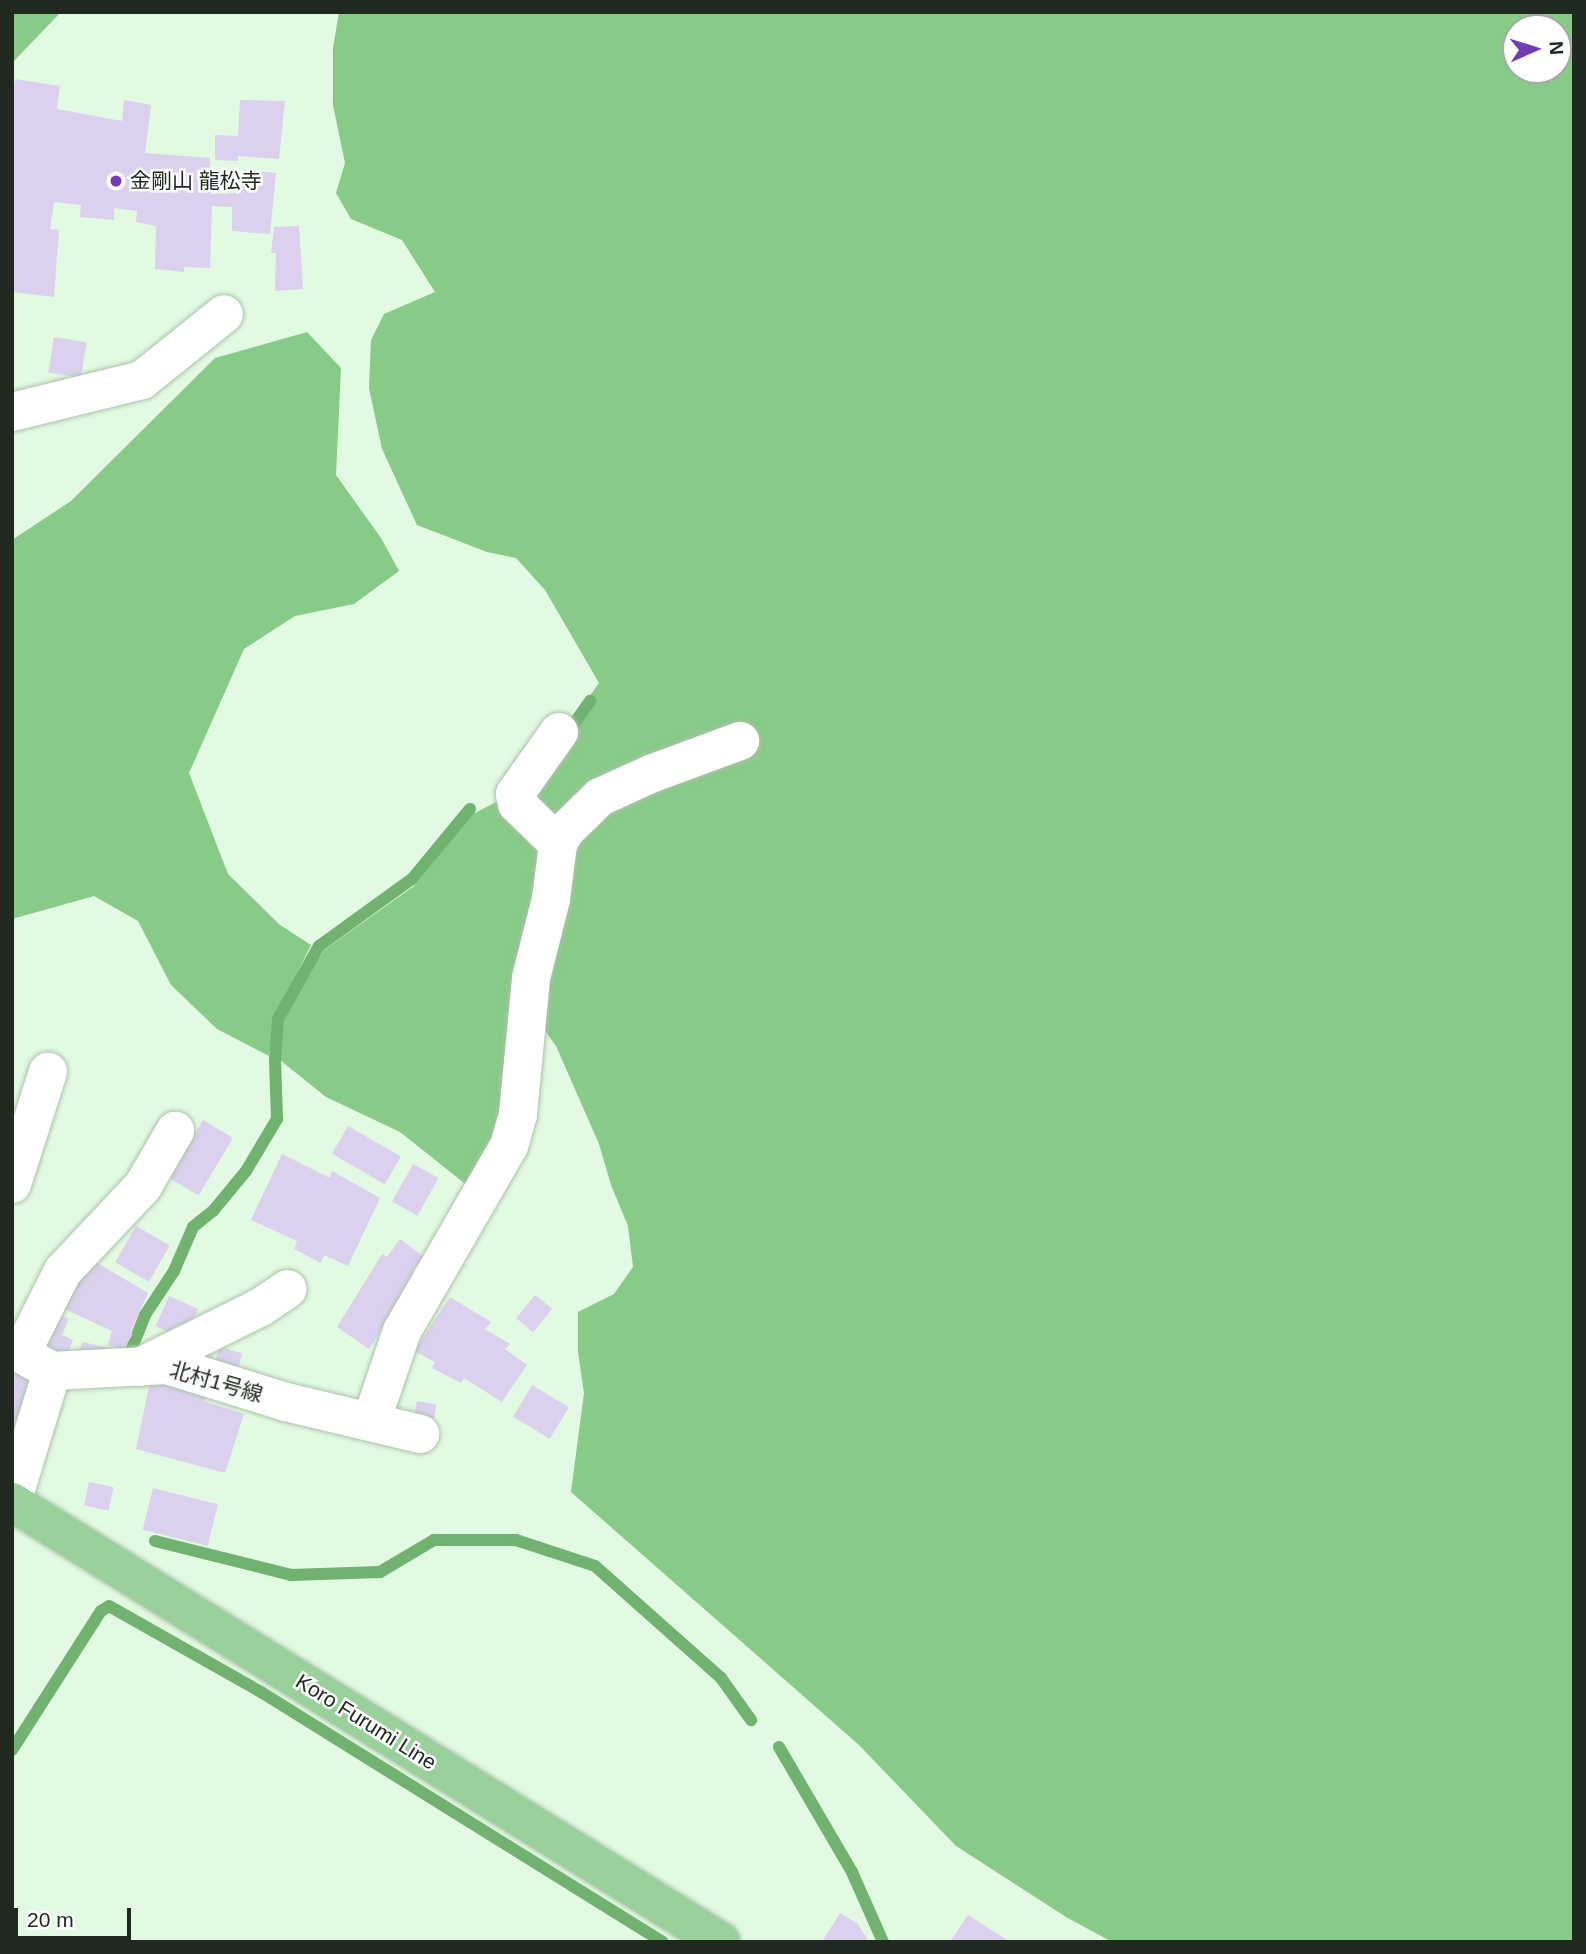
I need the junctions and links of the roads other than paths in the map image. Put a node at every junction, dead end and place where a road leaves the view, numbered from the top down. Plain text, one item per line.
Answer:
1 (224, 314) dead end
2 (12, 412) edge
3 (559, 732) dead end
4 (740, 741) dead end
5 (558, 844) junction
6 (48, 1072) dead end
7 (174, 1131) dead end
8 (12, 1184) edge
9 (288, 1289) dead end
10 (28, 1358) edge
11 (140, 1367) junction
12 (371, 1422) junction
13 (420, 1434) dead end
14 (12, 1502) edge
15 (721, 1942) edge

1 - 2 street
3 - 5 street
4 - 5 street
5 - 12 street
6 - 8 street
7 - 10 street
9 - 11 street
10 - 11 street, 北村1号線
10 - 14 street
11 - 12 street, 北村1号線
12 - 13 street, 北村1号線
14 - 15 main road, Koro Furumi Line

